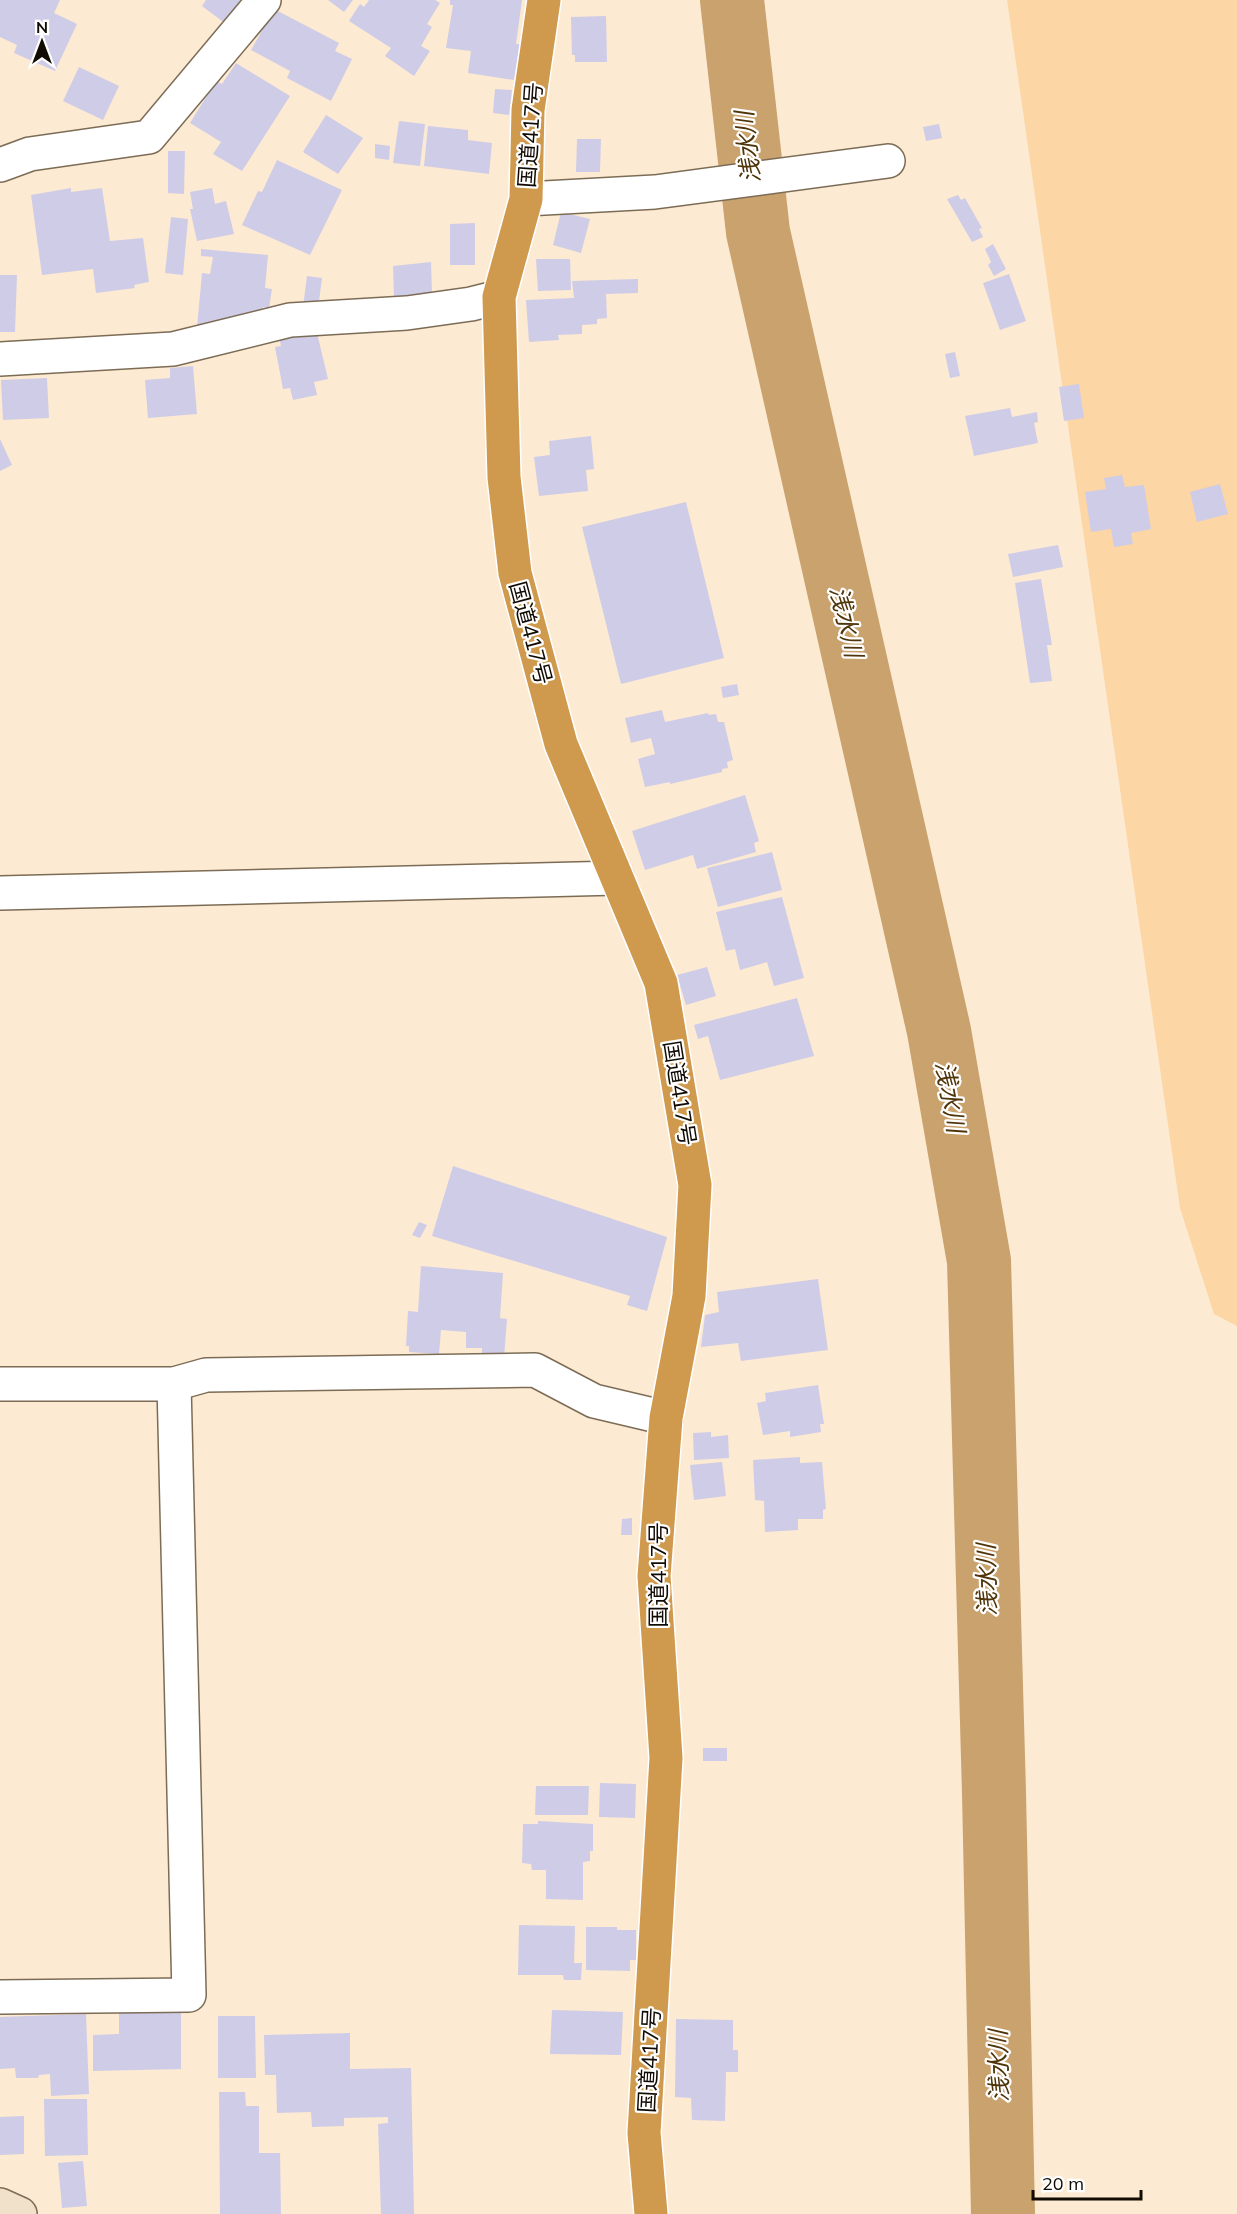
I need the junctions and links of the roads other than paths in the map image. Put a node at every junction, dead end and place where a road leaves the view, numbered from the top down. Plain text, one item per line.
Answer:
1 (264, 0) edge
2 (544, 0) edge
3 (888, 161) dead end
4 (0, 165) edge
5 (526, 199) junction
6 (500, 297) junction
7 (0, 359) edge
8 (617, 878) junction
9 (0, 893) edge
10 (0, 1384) edge
11 (174, 1384) junction
12 (666, 1418) junction
13 (0, 1997) edge
14 (0, 2205) edge
15 (20, 2214) edge
16 (651, 2214) edge

1 - 4 street
2 - 5 highway, 国道417号
3 - 5 street
5 - 6 highway, 国道417号
6 - 7 street
6 - 8 highway, 国道417号
8 - 9 street
8 - 12 highway, 国道417号
10 - 11 street
11 - 12 street
11 - 13 street
12 - 16 highway, 国道417号
14 - 15 main road

